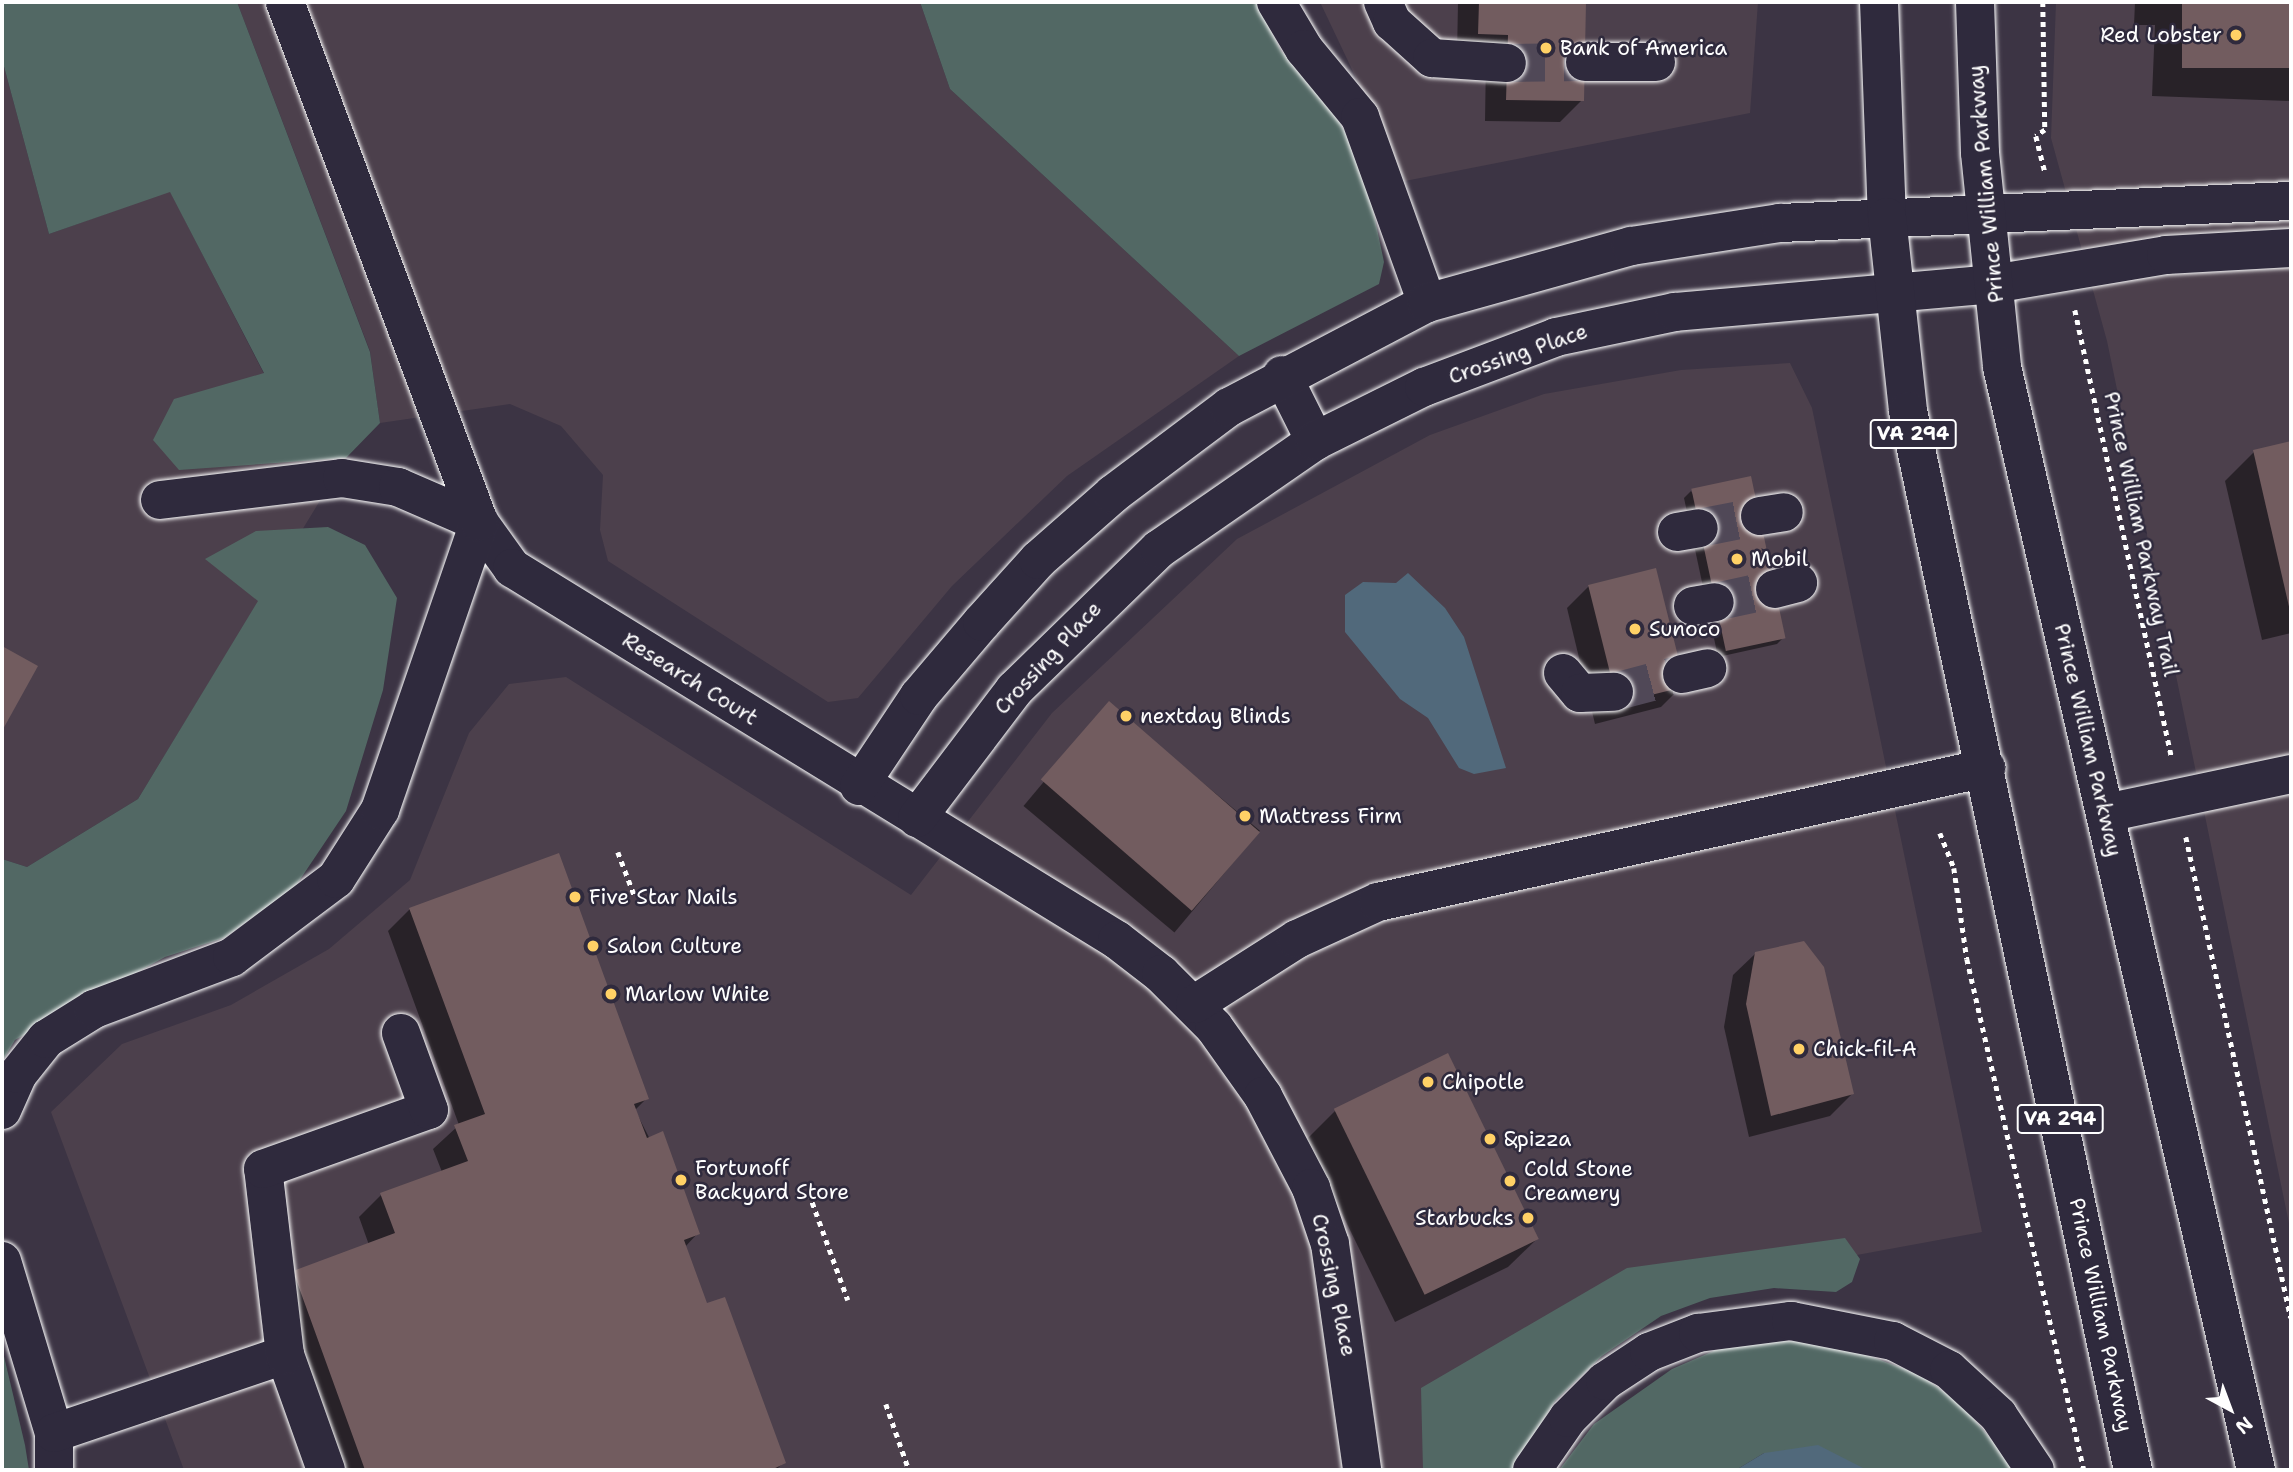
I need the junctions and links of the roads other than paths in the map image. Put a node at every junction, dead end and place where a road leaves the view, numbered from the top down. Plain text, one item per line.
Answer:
1 (285, 2) edge
2 (1276, 2) edge
3 (1383, 2) edge
4 (1879, 2) edge
5 (1975, 2) edge
6 (1585, 62) tunnel mouth
7 (1657, 62) dead end
8 (1507, 63) tunnel mouth
9 (2291, 201) edge
10 (1985, 212) junction
11 (1886, 217) junction
12 (2291, 248) edge
13 (1993, 284) junction
14 (1894, 290) junction
15 (1427, 303) junction
16 (1282, 375) junction
17 (1315, 442) junction
18 (160, 500) dead end
19 (479, 522) junction
20 (1563, 673) dead end
21 (1614, 692) tunnel mouth
22 (1986, 768) junction
23 (2291, 774) edge
24 (859, 786) junction
25 (2106, 813) junction
26 (917, 818) junction
27 (1195, 1004) junction
28 (401, 1033) dead end
29 (2, 1110) edge
30 (2, 1261) edge
31 (285, 1355) junction
32 (54, 1452) edge
33 (326, 1470) edge
34 (1362, 1470) edge
35 (1532, 1470) edge
36 (2035, 1470) edge
37 (2133, 1470) edge
38 (2256, 1470) edge

1 - 19 main road, Research Court
2 - 15 main road
3 - 8 main road
4 - 11 main road, Prince William Parkway / VA 294
5 - 10 main road, Prince William Parkway
6 - 7 main road
9 - 10 main road
10 - 11 main road
10 - 13 main road, Prince William Parkway
11 - 14 main road, Prince William Parkway / VA 294
11 - 15 main road
12 - 13 main road, Crossing Place
13 - 14 main road, Crossing Place
13 - 25 main road, Prince William Parkway
14 - 17 main road, Crossing Place
14 - 22 main road, Prince William Parkway / VA 294
15 - 16 main road
16 - 17 main road
16 - 24 main road
17 - 26 main road, Crossing Place
18 - 19 main road
19 - 24 main road, Research Court
19 - 29 main road
20 - 21 main road
22 - 27 main road
22 - 37 main road, Prince William Parkway / VA 294
23 - 25 main road
24 - 26 main road, Research Court
25 - 38 main road, Prince William Parkway
26 - 27 main road, Crossing Place
27 - 34 main road, Crossing Place
28 - 31 main road
30 - 32 main road
31 - 32 main road
31 - 33 main road
35 - 36 main road

